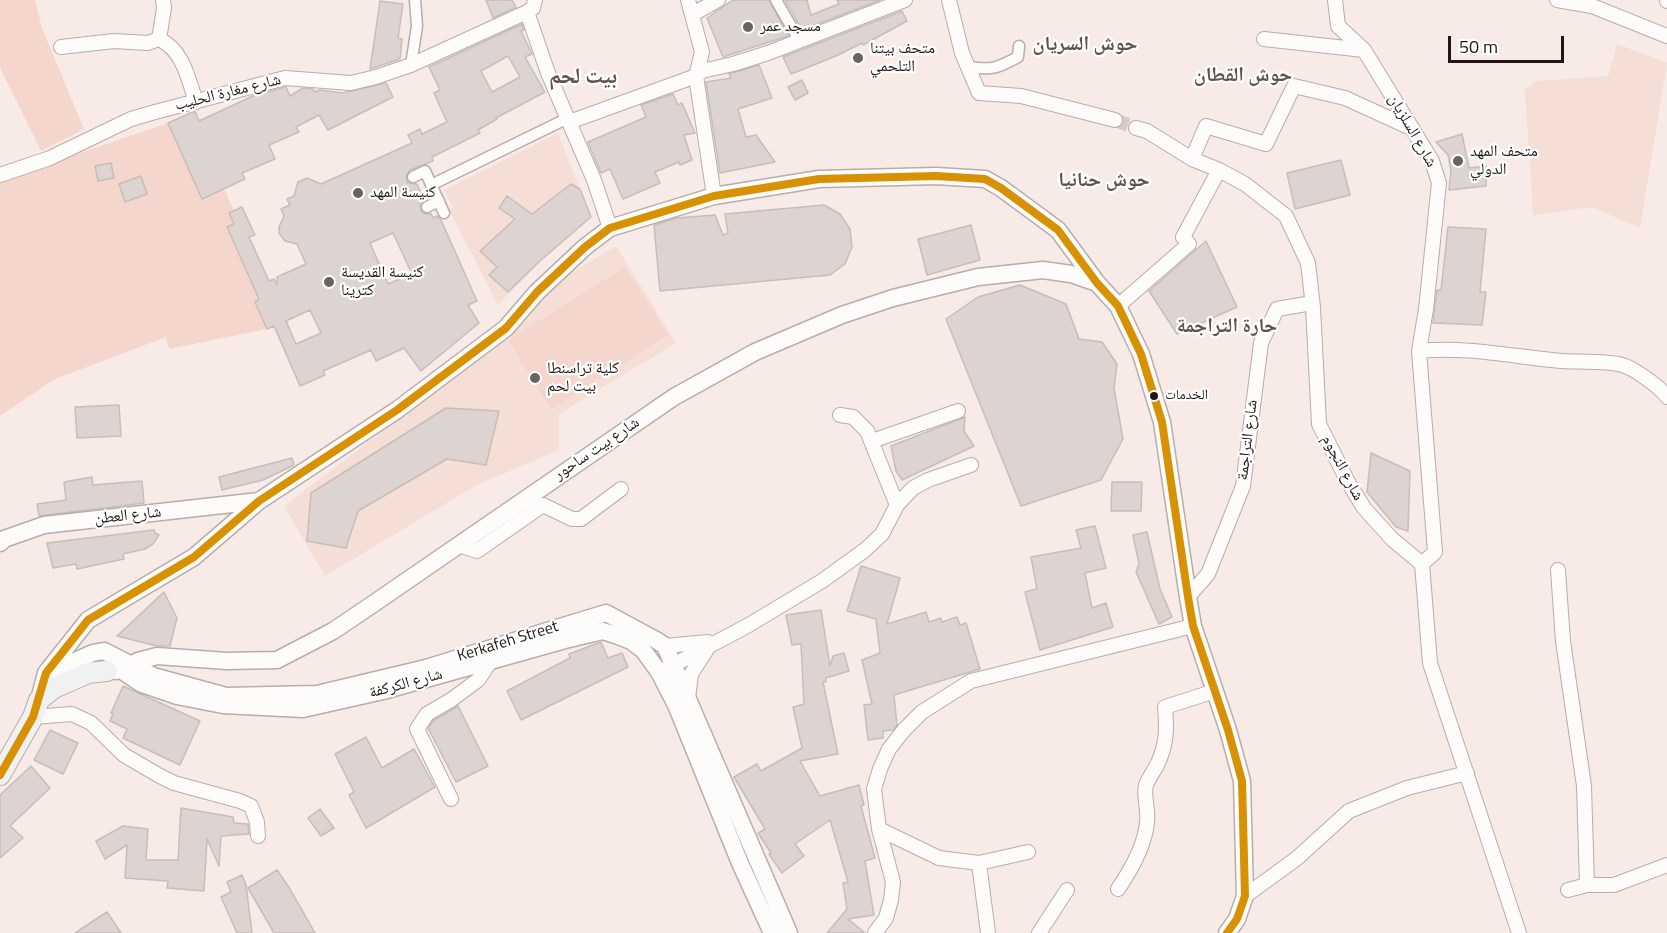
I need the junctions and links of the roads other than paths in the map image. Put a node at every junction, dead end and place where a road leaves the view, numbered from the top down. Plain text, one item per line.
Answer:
1 (163, 0) edge
2 (415, 0) edge
3 (688, 0) edge
4 (718, 0) edge
5 (776, 0) edge
6 (905, 0) edge
7 (949, 0) edge
8 (1335, 0) edge
9 (1557, 0) edge
10 (531, 6) edge
11 (693, 15) junction
12 (1667, 36) edge
13 (159, 39) junction
14 (1264, 39) dead end
15 (799, 40) junction
16 (1019, 46) dead end
17 (61, 47) dead end
18 (1364, 50) junction
19 (411, 64) junction
20 (968, 67) junction
21 (696, 76) junction
22 (196, 102) junction
23 (566, 119) junction
24 (1115, 120) tunnel mouth
25 (1136, 128) tunnel mouth
26 (1413, 129) junction
27 (1192, 159) junction
28 (1219, 170) junction
29 (0, 175) edge
30 (414, 177) dead end
31 (431, 185) junction
32 (714, 196) junction
33 (439, 201) junction
34 (427, 207) dead end
35 (444, 213) dead end
36 (610, 228) junction
37 (1097, 283) junction
38 (1312, 303) junction
39 (1118, 306) junction
40 (1419, 351) junction
41 (1667, 397) edge
42 (958, 411) dead end
43 (840, 415) dead end
44 (872, 441) junction
45 (971, 465) dead end
46 (621, 489) dead end
47 (259, 501) junction
48 (897, 505) junction
49 (0, 543) edge
50 (459, 545) junction
51 (1422, 564) junction
52 (1558, 570) dead end
53 (1188, 597) junction
54 (88, 620) junction
55 (1193, 626) junction
56 (716, 641) junction
57 (665, 646) junction
58 (489, 655) junction
59 (86, 656) junction
60 (120, 669) junction
61 (666, 669) junction
62 (46, 674) junction
63 (1215, 691) junction
64 (688, 698) junction
65 (36, 708) junction
66 (1467, 773) junction
67 (0, 775) edge
68 (451, 799) dead end
69 (879, 830) junction
70 (258, 836) dead end
71 (1028, 852) dead end
72 (979, 863) junction
73 (1667, 864) edge
74 (1587, 885) junction
75 (1067, 890) dead end
76 (1118, 890) dead end
77 (1568, 890) dead end
78 (1245, 896) junction
79 (772, 933) edge
80 (789, 933) edge
81 (875, 933) edge
82 (988, 933) edge
83 (1039, 933) edge
84 (1227, 933) edge
85 (1519, 933) edge

1 - 13 street
2 - 19 street
3 - 11 street
4 - 11 street
5 - 15 street
6 - 15 street
7 - 20 street
8 - 18 street, شارع السلزيان
9 - 12 street
10 - 19 street, شارع مغارة الحليب
10 - 23 street
11 - 21 street
13 - 17 street
13 - 22 street
14 - 18 street
15 - 21 street
16 - 20 street
18 - 26 street, شارع السلزيان
19 - 22 street, شارع مغارة الحليب
20 - 24 street
21 - 23 street
21 - 32 street
22 - 29 street, شارع مغارة الحليب
23 - 31 street
23 - 36 street
25 - 27 street, شارع النجوم
26 - 27 street
26 - 40 street, شارع السلزيان
27 - 28 street, شارع النجوم
28 - 38 street, شارع النجوم
28 - 39 street
30 - 31 street
31 - 33 street
32 - 36 street
32 - 37 street
33 - 34 street
33 - 35 street
36 - 47 street
37 - 39 street
37 - 50 street, شارع بيت ساحور
38 - 51 street, شارع النجوم
38 - 53 street, شارع التراجمة
39 - 53 street
40 - 41 street
40 - 51 street, شارع السلزيان
42 - 44 street
43 - 44 street
44 - 48 street
45 - 48 street
46 - 50 street
47 - 49 street, شارع العطن
47 - 54 street
48 - 56 street
50 - 60 street, شارع بيت ساحور
51 - 66 street
52 - 74 street
53 - 55 street
54 - 59 street
54 - 62 street
55 - 63 street
55 - 69 street
56 - 57 street
56 - 61 street
56 - 64 street
57 - 58 street, Kerkafeh Street
57 - 61 street
58 - 60 street, شارع الكركفة
58 - 61 street, شارع الكركفة
58 - 68 street
59 - 60 street
59 - 60 street
59 - 62 street
60 - 65 main road
61 - 64 street
61 - 79 street, شارع الكركفة
62 - 65 street
63 - 76 street
63 - 78 street
64 - 80 street
65 - 67 main road
65 - 70 street
66 - 78 street
66 - 85 street
69 - 72 street
69 - 81 street
71 - 72 street
72 - 82 street
73 - 74 street
74 - 77 street
75 - 83 street
78 - 84 street

